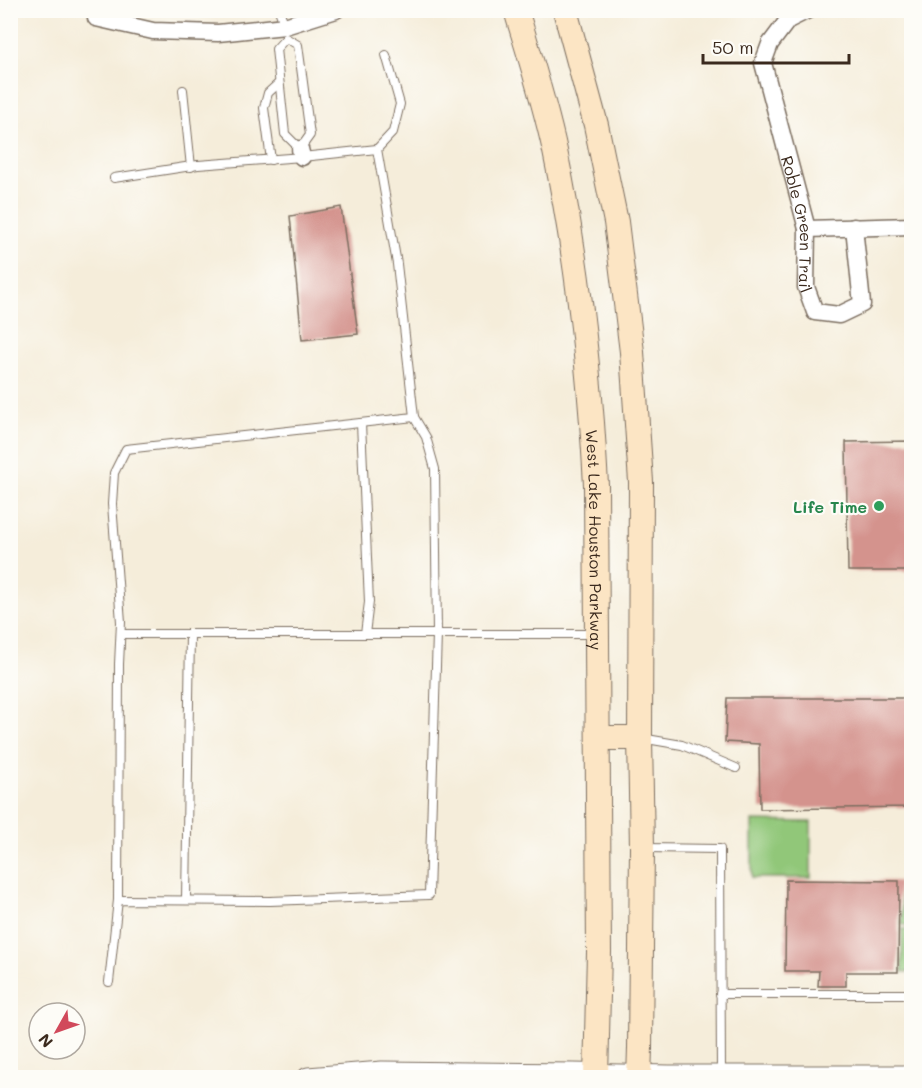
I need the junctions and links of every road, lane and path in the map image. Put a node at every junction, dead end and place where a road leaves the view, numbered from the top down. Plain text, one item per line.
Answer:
1 (336, 10) edge
2 (516, 10) edge
3 (565, 10) edge
4 (808, 10) edge
5 (96, 18) dead end
6 (281, 19) edge
7 (386, 55) dead end
8 (279, 83) junction
9 (183, 90) dead end
10 (377, 149) junction
11 (301, 153) junction
12 (271, 160) junction
13 (192, 167) junction
14 (114, 178) dead end
15 (912, 226) edge
16 (854, 228) junction
17 (807, 229) junction
18 (414, 417) junction
19 (361, 423) junction
20 (121, 634) junction
21 (190, 634) junction
22 (365, 634) junction
23 (437, 634) junction
24 (597, 634) junction
25 (598, 738) junction
26 (640, 738) junction
27 (736, 768) dead end
28 (642, 848) junction
29 (118, 900) junction
30 (186, 900) junction
31 (109, 982) dead end
32 (720, 994) junction
33 (912, 994) edge
34 (596, 1076) edge
35 (639, 1076) edge
36 (721, 1076) junction
37 (912, 1076) edge
38 (308, 1077) edge

1 - 6 street
2 - 24 main road, West Lake Houston Parkway
3 - 26 main road
4 - 17 street, Roble Green Trail
5 - 6 street
6 - 8 lane
6 - 11 lane
7 - 10 lane
8 - 11 lane
8 - 12 lane
9 - 13 lane
10 - 11 lane
10 - 18 lane
11 - 12 lane
12 - 13 lane
13 - 14 lane
15 - 16 street
16 - 17 street
16 - 17 street, Roble Green Trail
18 - 19 lane
18 - 23 lane
19 - 20 lane
19 - 22 lane
20 - 21 lane
20 - 29 lane
21 - 22 lane
21 - 30 lane
22 - 23 lane
23 - 24 lane
23 - 30 lane
24 - 25 main road, West Lake Houston Parkway
25 - 26 main road
25 - 34 main road, West Lake Houston Parkway
26 - 27 lane
26 - 28 main road
28 - 32 lane
28 - 35 main road
29 - 30 lane
29 - 31 lane
32 - 33 lane
32 - 36 lane
34 - 35 street
34 - 38 street
35 - 36 street
36 - 37 street

